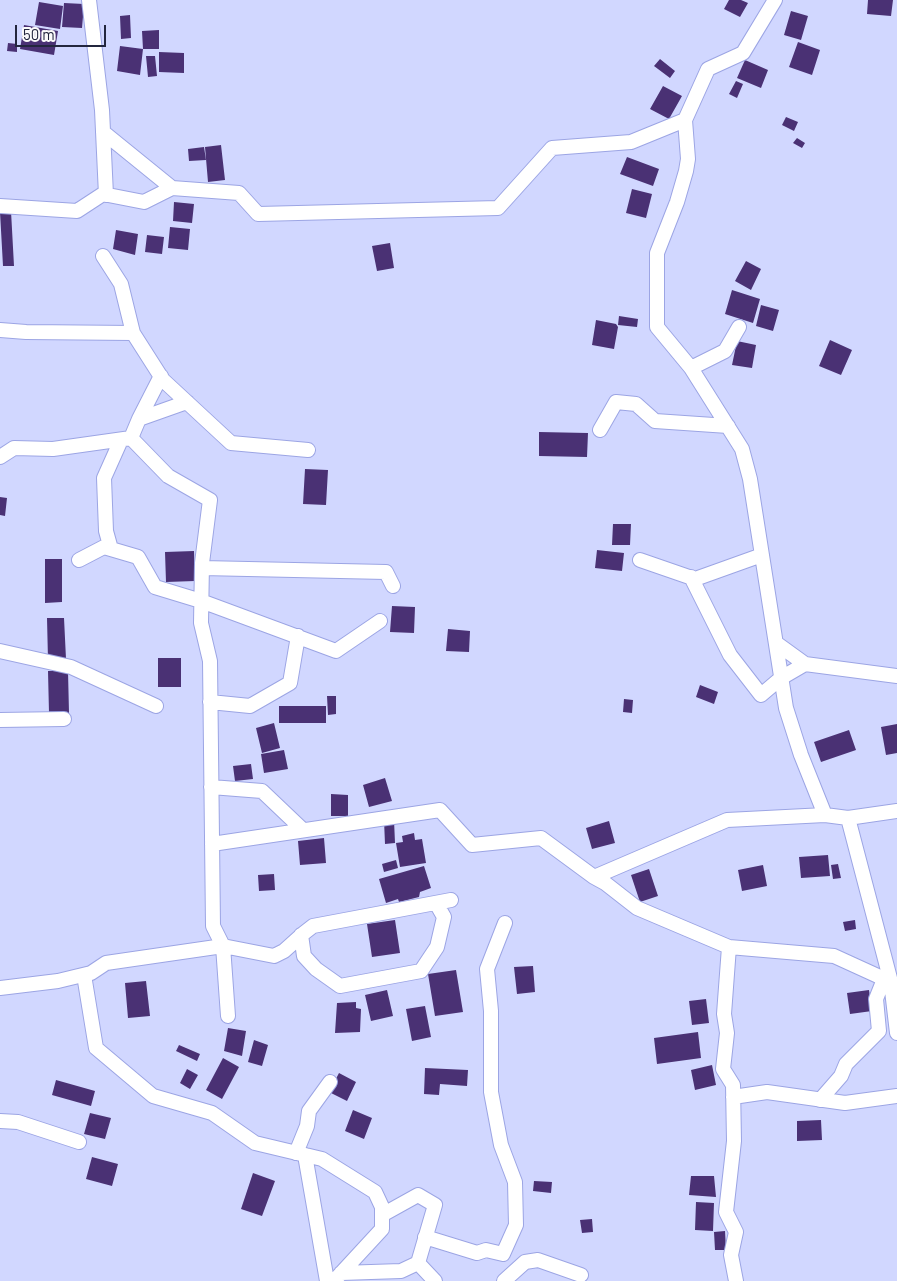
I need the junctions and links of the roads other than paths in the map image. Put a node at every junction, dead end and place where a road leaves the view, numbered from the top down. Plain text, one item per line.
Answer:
1 (89, 0) edge
2 (776, 0) edge
3 (686, 120) junction
4 (103, 132) junction
5 (172, 188) junction
6 (106, 195) junction
7 (0, 206) edge
8 (103, 256) dead end
9 (739, 327) dead end
10 (0, 330) edge
11 (134, 333) junction
12 (691, 368) junction
13 (160, 376) junction
14 (187, 402) junction
15 (140, 419) junction
16 (728, 426) junction
17 (600, 430) dead end
18 (126, 439) junction
19 (308, 450) dead end
20 (0, 457) edge
21 (112, 549) junction
22 (762, 555) junction
23 (79, 560) dead end
24 (640, 560) dead end
25 (202, 568) junction
26 (691, 577) junction
27 (392, 586) dead end
28 (201, 600) junction
29 (380, 621) dead end
30 (298, 636) junction
31 (776, 643) junction
32 (0, 651) edge
33 (805, 664) junction
34 (897, 676) edge
35 (781, 678) junction
36 (210, 702) junction
37 (156, 706) dead end
38 (64, 719) dead end
39 (0, 720) edge
40 (211, 787) junction
41 (897, 811) edge
42 (825, 815) junction
43 (848, 818) junction
44 (303, 830) junction
45 (212, 844) junction
46 (594, 877) junction
47 (452, 900) dead end
48 (436, 903) junction
49 (504, 923) dead end
50 (301, 935) junction
51 (223, 946) junction
52 (729, 947) junction
53 (84, 975) junction
54 (891, 983) edge
55 (0, 988) edge
56 (228, 1016) dead end
57 (897, 1033) edge
58 (330, 1082) dead end
59 (897, 1096) edge
60 (733, 1097) junction
61 (820, 1100) junction
62 (0, 1121) edge
63 (79, 1142) dead end
64 (300, 1154) junction
65 (382, 1215) junction
66 (426, 1237) junction
67 (418, 1263) junction
68 (581, 1275) dead end
69 (338, 1277) edge
70 (327, 1281) edge
71 (435, 1281) edge
72 (504, 1281) edge
73 (736, 1281) edge

1 - 4 street
2 - 3 street
3 - 5 street
3 - 12 street
4 - 5 street
4 - 6 street
5 - 6 street
6 - 7 street
8 - 11 street
9 - 12 street
10 - 11 street
11 - 13 street
12 - 16 street
13 - 14 street
13 - 15 street
14 - 15 street
14 - 19 street
15 - 18 street
16 - 17 street
16 - 22 street
18 - 20 street
18 - 21 street
18 - 25 street
21 - 23 street
21 - 28 street
22 - 26 street
22 - 31 street
24 - 26 street
25 - 27 street
25 - 28 street
26 - 35 street
28 - 30 street
28 - 36 street
29 - 30 street
30 - 36 street
31 - 33 street
31 - 35 street
32 - 37 street
33 - 34 street
33 - 35 street
35 - 42 street
36 - 40 street
38 - 39 street
40 - 44 street
40 - 45 street
41 - 43 street
42 - 43 street
42 - 46 street
43 - 54 street
44 - 45 street
44 - 46 street
45 - 51 street
46 - 52 street
47 - 48 street
48 - 50 street
48 - 50 street
49 - 66 street
50 - 51 street
51 - 53 street
51 - 56 street
52 - 54 street
52 - 60 street
53 - 55 street
53 - 64 street
54 - 57 street
54 - 61 street
58 - 64 street
59 - 61 street
60 - 61 street
60 - 73 street
62 - 63 street
64 - 65 street
64 - 70 street
65 - 66 street
65 - 69 street
66 - 67 street
67 - 69 street
67 - 71 street
68 - 72 street

